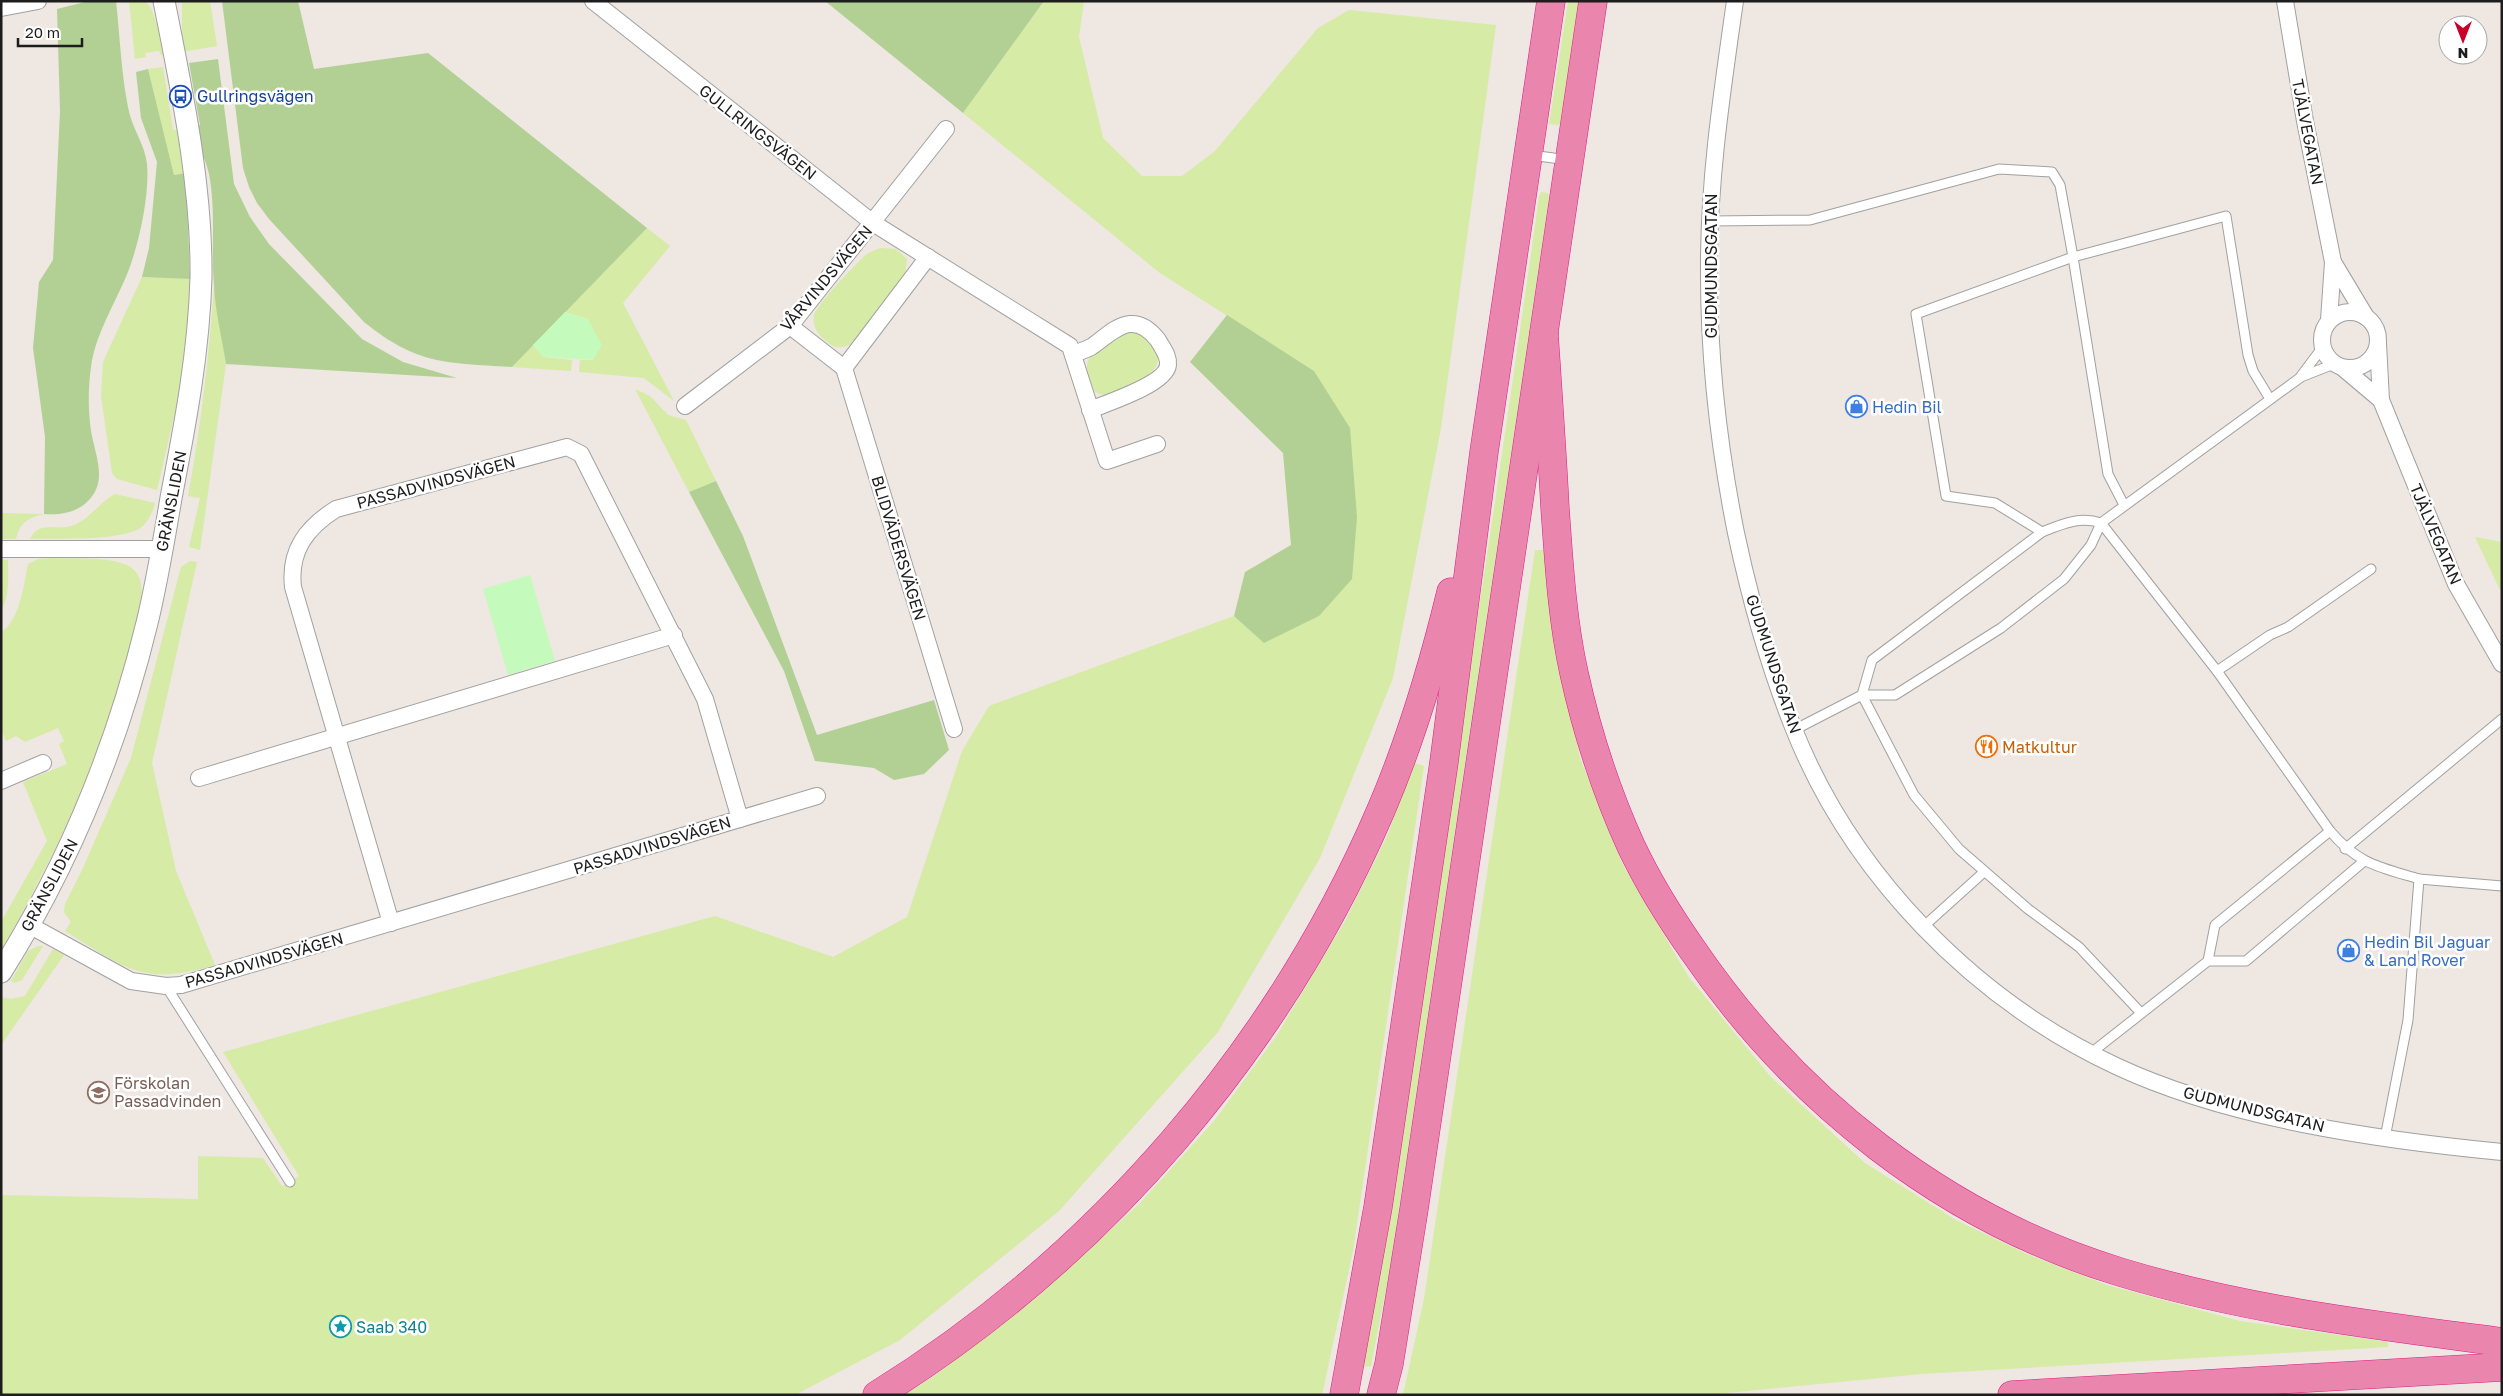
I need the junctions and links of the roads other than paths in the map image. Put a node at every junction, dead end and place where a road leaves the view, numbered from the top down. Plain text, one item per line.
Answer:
1 (38, 1) edge
2 (164, 1) edge
3 (593, 1) edge
4 (1551, 1) edge
5 (1593, 1) edge
6 (1735, 1) edge
7 (2285, 1) edge
8 (1, 8) edge
9 (946, 129) dead end
10 (1528, 154) junction
11 (1570, 160) junction
12 (1710, 221) junction
13 (873, 223) junction
14 (928, 257) junction
15 (2073, 257) junction
16 (2333, 262) junction
17 (2366, 317) junction
18 (2329, 320) junction
19 (790, 326) junction
20 (1544, 334) junction
21 (2378, 344) junction
22 (2322, 348) junction
23 (1073, 354) junction
24 (2339, 366) junction
25 (844, 368) junction
26 (2301, 376) junction
27 (2270, 398) junction
28 (2381, 400) junction
29 (686, 406) dead end
30 (1090, 410) junction
31 (1157, 444) dead end
32 (1484, 452) junction
33 (2124, 506) junction
34 (2101, 522) junction
35 (2042, 532) junction
36 (1, 549) edge
37 (162, 549) junction
38 (2371, 569) dead end
39 (674, 635) junction
40 (2502, 664) edge
41 (2217, 671) junction
42 (1862, 695) junction
43 (2502, 719) edge
44 (954, 729) dead end
45 (1794, 730) junction
46 (336, 737) junction
47 (43, 763) dead end
48 (199, 778) dead end
49 (1, 781) edge
50 (817, 796) dead end
51 (740, 819) junction
52 (2330, 831) junction
53 (2345, 849) junction
54 (2363, 862) junction
55 (1984, 872) junction
56 (2419, 879) junction
57 (2502, 886) edge
58 (391, 923) junction
59 (29, 925) junction
60 (1923, 927) junction
61 (2208, 961) junction
62 (1, 972) edge
63 (166, 986) junction
64 (2141, 1013) junction
65 (2091, 1053) junction
66 (2385, 1138) junction
67 (2502, 1152) edge
68 (290, 1182) dead end
69 (2502, 1342) edge
70 (2502, 1367) edge
71 (877, 1395) edge
72 (1344, 1395) edge
73 (1381, 1395) edge
74 (2012, 1395) edge

1 - 8 street
2 - 37 street, GRÄNSLIDEN
3 - 13 street, GULLRINGSVÄGEN
4 - 10 highway
5 - 11 highway
6 - 12 street, GUDMUNDSGATAN
7 - 16 street, TJÄLVEGATAN
9 - 13 street, VÅRVINDSVÄGEN
10 - 11 lane
10 - 32 highway
11 - 20 highway
12 - 15 lane
12 - 45 street, GUDMUNDSGATAN
13 - 14 street, GULLRINGSVÄGEN
13 - 19 street, VÅRVINDSVÄGEN
14 - 23 street, GULLRINGSVÄGEN
14 - 25 street
15 - 27 lane
15 - 33 lane
15 - 35 lane
16 - 17 street, TJÄLVEGATAN
16 - 18 street, TJÄLVEGATAN
17 - 18 street
17 - 21 street, TJÄLVEGATAN
18 - 22 street, TJÄLVEGATAN
19 - 25 street
19 - 29 street, VÅRVINDSVÄGEN
20 - 69 highway
20 - 73 highway
21 - 24 street
21 - 28 street, TJÄLVEGATAN
22 - 24 street, TJÄLVEGATAN
22 - 26 lane
23 - 30 street, GULLRINGSVÄGEN
23 - 30 street
24 - 26 lane
24 - 28 street, TJÄLVEGATAN
25 - 44 street, BLIDVÄDERSVÄGEN
26 - 27 lane
27 - 33 lane
28 - 40 street, TJÄLVEGATAN
30 - 31 street, GULLRINGSVÄGEN
32 - 71 highway
32 - 72 highway
33 - 34 lane
34 - 35 lane
34 - 41 lane
34 - 42 lane
35 - 42 lane
36 - 37 street
37 - 59 street, GRÄNSLIDEN
38 - 41 lane
39 - 46 street
39 - 46 street, PASSADVINDSVÄGEN
39 - 51 street, PASSADVINDSVÄGEN
41 - 52 lane
42 - 45 lane
42 - 55 lane
43 - 53 lane
45 - 60 street, GUDMUNDSGATAN
46 - 48 street
46 - 58 street, PASSADVINDSVÄGEN
47 - 49 street
50 - 51 street, PASSADVINDSVÄGEN
51 - 58 street, PASSADVINDSVÄGEN
52 - 53 lane
52 - 61 lane
53 - 54 lane
54 - 56 lane
54 - 61 lane
55 - 60 lane
55 - 64 lane
56 - 57 lane
56 - 66 lane
58 - 63 street, PASSADVINDSVÄGEN
59 - 62 street, GRÄNSLIDEN
59 - 63 street, PASSADVINDSVÄGEN
60 - 65 street, GUDMUNDSGATAN
61 - 64 lane
63 - 68 lane
64 - 65 lane
65 - 66 street, GUDMUNDSGATAN
66 - 67 street, GUDMUNDSGATAN
70 - 74 highway

